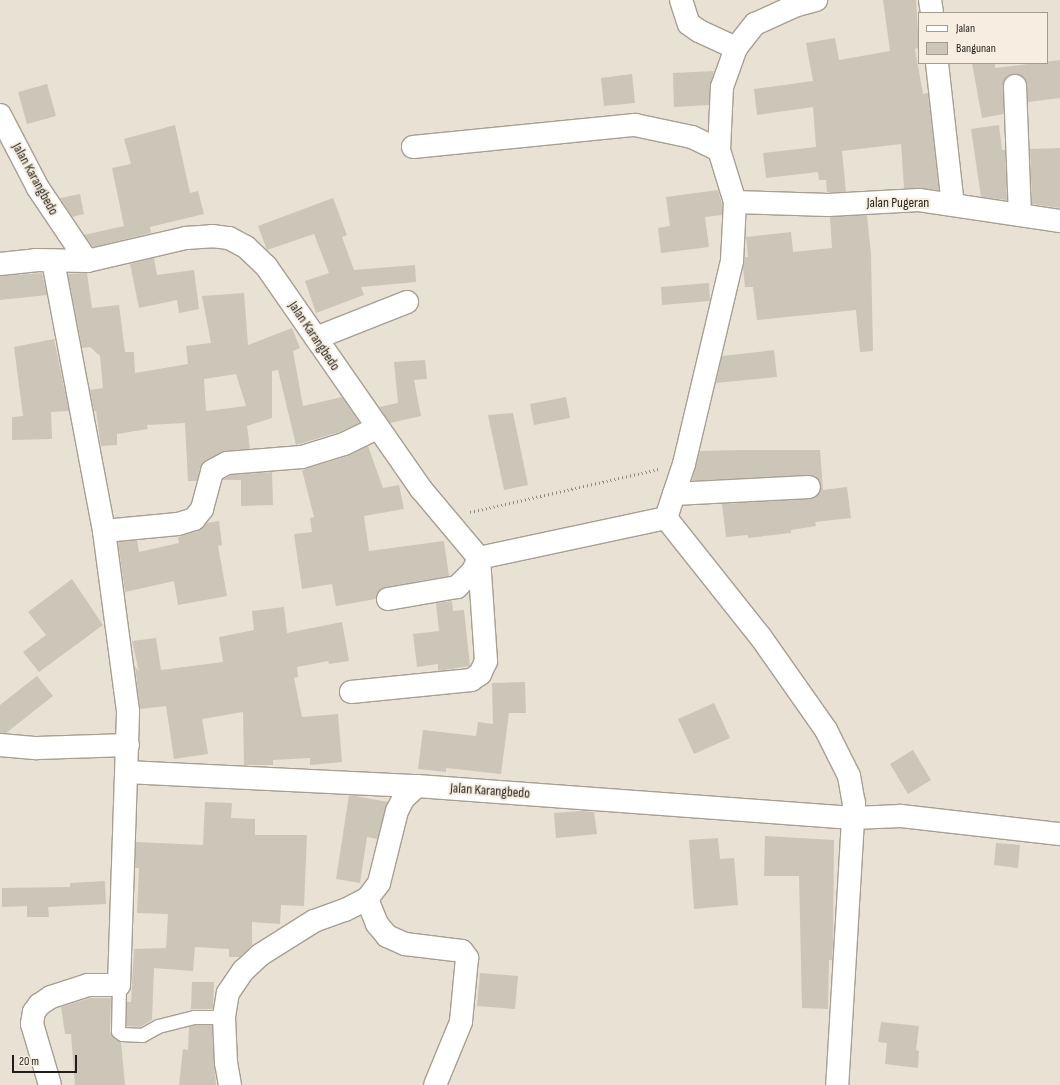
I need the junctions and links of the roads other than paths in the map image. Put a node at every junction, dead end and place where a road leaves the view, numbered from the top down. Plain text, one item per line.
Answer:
1 (681, 0) edge
2 (816, 0) edge
3 (930, 0) edge
4 (932, 12) edge
5 (736, 48) junction
6 (937, 64) edge
7 (1015, 86) dead end
8 (0, 115) edge
9 (413, 147) dead end
10 (719, 150) junction
11 (735, 202) junction
12 (953, 205) junction
13 (1020, 215) junction
14 (1060, 221) edge
15 (54, 261) junction
16 (87, 261) junction
17 (4, 264) edge
18 (406, 302) dead end
19 (316, 338) junction
20 (377, 428) junction
21 (809, 487) dead end
22 (674, 494) junction
23 (666, 518) junction
24 (104, 531) junction
25 (479, 558) junction
26 (388, 599) dead end
27 (351, 692) dead end
28 (0, 745) edge
29 (128, 745) junction
30 (127, 772) junction
31 (417, 786) junction
32 (853, 818) junction
33 (1060, 834) edge
34 (367, 899) junction
35 (119, 985) junction
36 (224, 1017) junction
37 (50, 1085) edge
38 (230, 1085) edge
39 (435, 1085) edge
40 (837, 1085) edge

1 - 5 street
2 - 5 street
3 - 4 street
5 - 10 street
6 - 12 street
7 - 13 street
8 - 16 street, Jalan Karangbedo
9 - 10 street
10 - 11 street
11 - 12 street, Jalan Pugeran
11 - 22 street
12 - 13 street, Jalan Pugeran
13 - 14 street, Jalan Pugeran
15 - 16 street, Jalan Karangbedo
15 - 17 street, Jalan Karangbedo
15 - 24 street
16 - 19 street, Jalan Karangbedo
18 - 19 street
19 - 20 street, Jalan Karangbedo
20 - 24 street
20 - 25 street, Jalan Karangbedo
21 - 22 street
22 - 23 street
23 - 25 street
23 - 32 street
24 - 29 street
25 - 26 street
25 - 27 street
28 - 29 street
29 - 30 street
30 - 31 street, Jalan Karangbedo
30 - 35 street
31 - 32 street, Jalan Karangbedo
31 - 34 street
32 - 33 street, Jalan Karangbedo
32 - 40 street
34 - 36 street
34 - 39 street
35 - 36 lane
35 - 37 street
36 - 38 street

